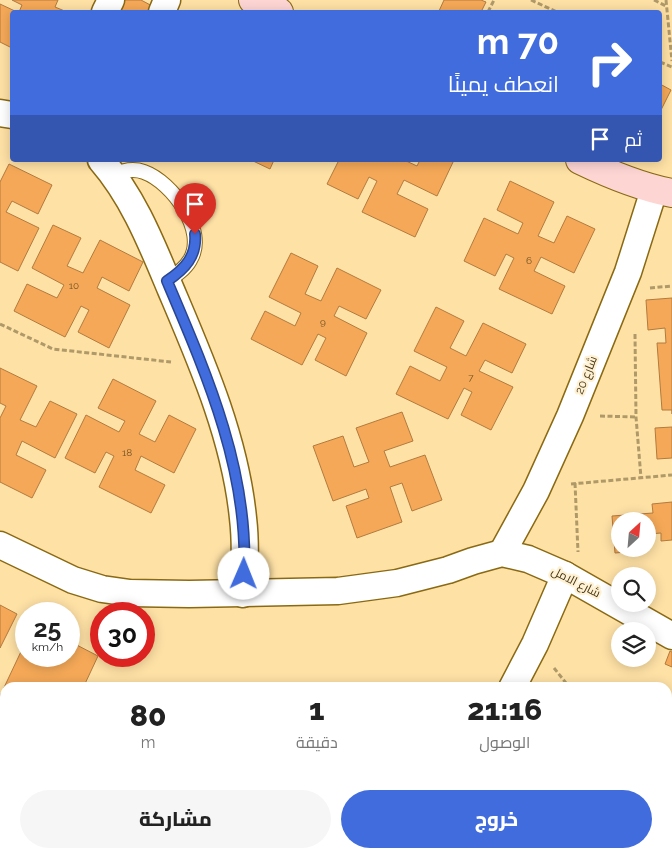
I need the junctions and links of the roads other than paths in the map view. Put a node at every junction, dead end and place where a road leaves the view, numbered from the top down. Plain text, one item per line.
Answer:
1 (253, 0) edge
2 (275, 10) edge
3 (585, 162) edge
4 (107, 167) edge
5 (663, 192) edge
6 (167, 281) junction
7 (0, 545) edge
8 (502, 553) junction
9 (572, 578) junction
10 (243, 594) junction
11 (672, 636) edge
12 (515, 682) edge

1 - 2 street
3 - 5 street
4 - 6 street
4 - 6 lane
5 - 8 street, شارع 20
6 - 10 street
7 - 10 street
8 - 9 street, شارع الامل
8 - 10 street
9 - 11 street, شارع الامل
9 - 12 street

